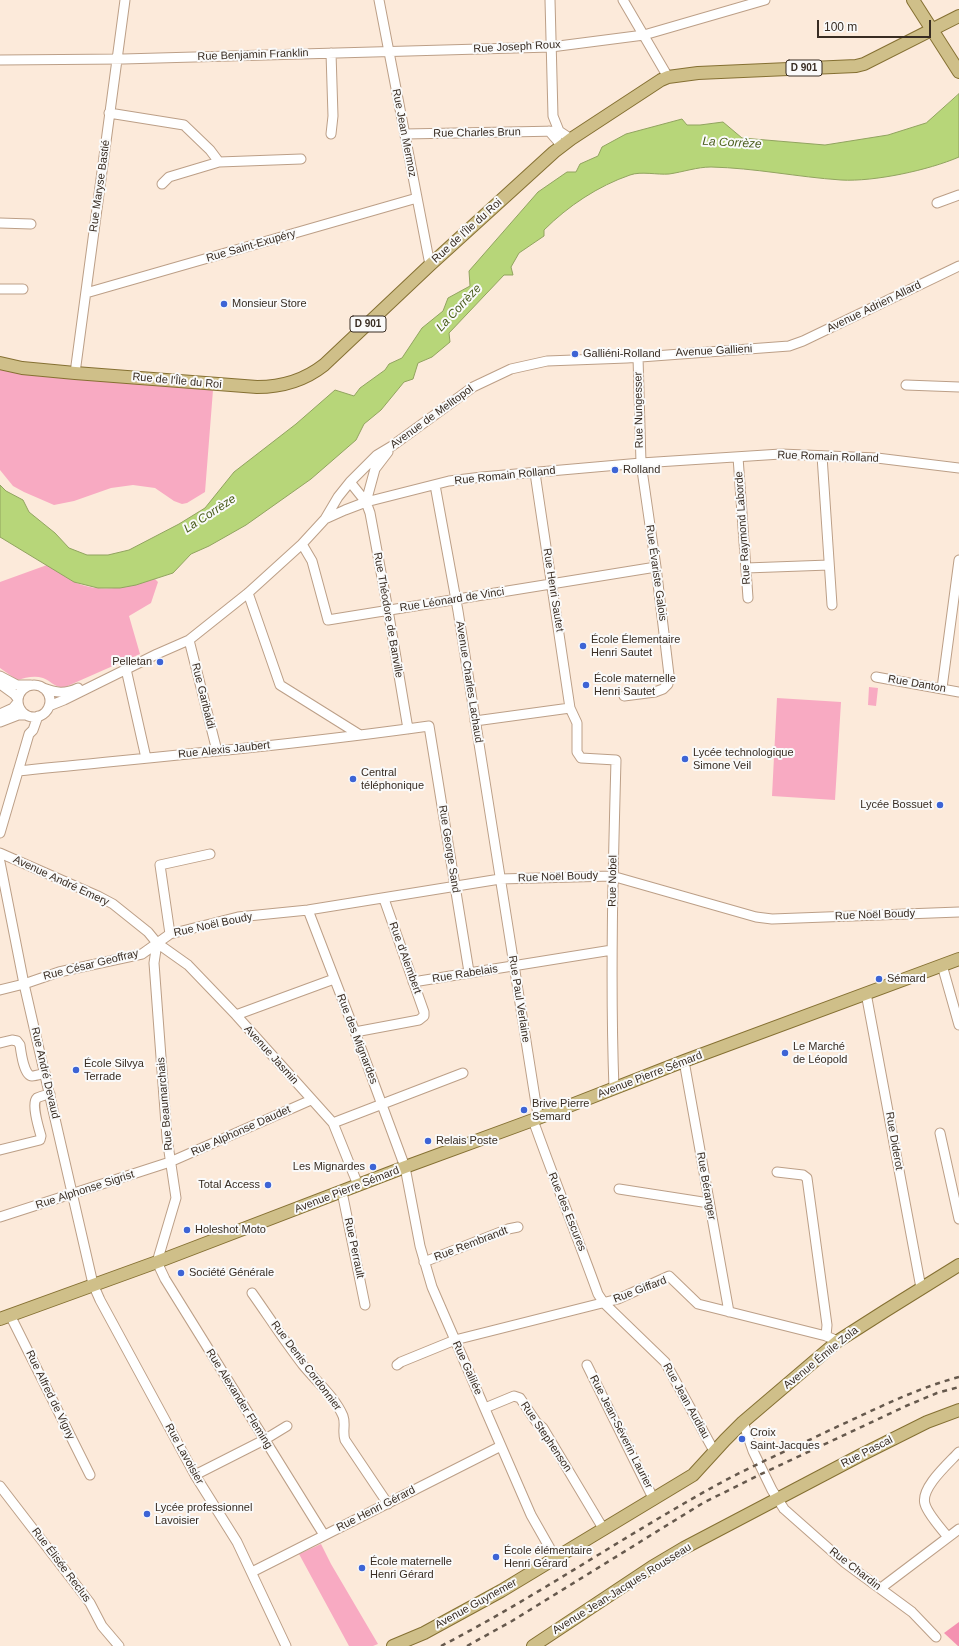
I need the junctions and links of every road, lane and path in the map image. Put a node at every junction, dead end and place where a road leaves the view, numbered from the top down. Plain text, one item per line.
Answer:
1 (125, 0) edge
2 (379, 0) edge
3 (550, 0) edge
4 (623, 0) edge
5 (765, 0) edge
6 (913, 0) edge
7 (959, 16) edge
8 (931, 30) junction
9 (644, 35) junction
10 (551, 47) junction
11 (389, 52) junction
12 (331, 53) junction
13 (117, 59) junction
14 (0, 60) edge
15 (959, 72) edge
16 (668, 77) junction
17 (110, 113) junction
18 (553, 116) junction
19 (549, 131) junction
20 (559, 131) junction
21 (331, 134) dead end
22 (405, 134) junction
23 (567, 142) junction
24 (300, 159) dead end
25 (220, 162) junction
26 (162, 184) dead end
27 (959, 194) edge
28 (417, 198) junction
29 (937, 203) dead end
30 (0, 223) edge
31 (31, 224) dead end
32 (430, 265) junction
33 (959, 266) edge
34 (0, 289) edge
35 (22, 289) dead end
36 (86, 293) junction
37 (789, 346) joint
38 (638, 357) junction
39 (0, 363) edge
40 (75, 373) junction
41 (906, 385) dead end
42 (959, 387) edge
43 (392, 446) junction
44 (822, 456) junction
45 (738, 457) junction
46 (640, 463) junction
47 (959, 468) edge
48 (535, 473) junction
49 (350, 482) junction
50 (435, 485) junction
51 (366, 502) junction
52 (325, 519) junction
53 (302, 544) junction
54 (959, 560) edge
55 (829, 565) junction
56 (656, 567) junction
57 (746, 568) junction
58 (552, 584) junction
59 (248, 593) junction
60 (748, 598) dead end
61 (456, 600) junction
62 (832, 605) dead end
63 (388, 610) junction
64 (189, 640) junction
65 (126, 669) junction
66 (0, 676) edge
67 (109, 677) junction
68 (876, 677) dead end
69 (0, 684) edge
70 (30, 686) junction
71 (42, 687) junction
72 (942, 688) junction
73 (959, 692) edge
74 (624, 696) dead end
75 (18, 700) junction
76 (49, 706) junction
77 (570, 708) junction
78 (0, 714) edge
79 (27, 715) junction
80 (38, 716) junction
81 (475, 721) junction
82 (0, 722) edge
83 (429, 726) joint
84 (408, 729) junction
85 (29, 734) junction
86 (360, 735) junction
87 (217, 751) junction
88 (146, 758) junction
89 (18, 771) junction
90 (0, 833) edge
91 (0, 853) edge
92 (210, 854) dead end
93 (0, 862) edge
94 (612, 876) junction
95 (500, 879) junction
96 (455, 887) junction
97 (384, 899) junction
98 (308, 910) junction
99 (959, 912) edge
100 (170, 934) junction
101 (157, 943) junction
102 (612, 950) junction
103 (959, 959) edge
104 (942, 965) junction
105 (514, 966) junction
106 (469, 972) junction
107 (334, 979) junction
108 (413, 982) junction
109 (24, 984) junction
110 (0, 990) edge
111 (866, 993) junction
112 (236, 1016) junction
113 (959, 1026) edge
114 (355, 1032) junction
115 (0, 1043) edge
116 (684, 1061) junction
117 (45, 1073) junction
118 (463, 1073) dead end
119 (614, 1089) junction
120 (50, 1094) junction
121 (311, 1100) junction
122 (382, 1105) junction
123 (536, 1119) junction
124 (333, 1123) junction
125 (940, 1133) dead end
126 (0, 1150) edge
127 (170, 1162) junction
128 (404, 1167) junction
129 (777, 1172) dead end
130 (358, 1185) junction
131 (619, 1189) dead end
132 (342, 1192) junction
133 (72, 1194) junction
134 (709, 1203) junction
135 (0, 1217) edge
136 (959, 1219) edge
137 (518, 1227) dead end
138 (157, 1262) junction
139 (424, 1262) junction
140 (959, 1265) edge
141 (93, 1284) junction
142 (921, 1288) junction
143 (252, 1292) dead end
144 (604, 1303) junction
145 (366, 1305) dead end
146 (729, 1312) junction
147 (5, 1317) edge
148 (826, 1336) junction
149 (455, 1340) junction
150 (838, 1341) junction
151 (587, 1365) dead end
152 (397, 1366) dead end
153 (485, 1408) junction
154 (959, 1410) edge
155 (743, 1422) junction
156 (287, 1426) dead end
157 (264, 1440) junction
158 (501, 1446) junction
159 (714, 1451) junction
160 (959, 1452) edge
161 (90, 1475) dead end
162 (195, 1475) junction
163 (0, 1486) edge
164 (777, 1499) junction
165 (654, 1500) junction
166 (388, 1504) junction
167 (959, 1529) edge
168 (604, 1530) junction
169 (324, 1535) junction
170 (948, 1537) junction
171 (556, 1559) junction
172 (252, 1572) junction
173 (880, 1588) junction
174 (936, 1637) dead end
175 (119, 1646) edge
176 (286, 1646) edge
177 (393, 1646) edge
178 (533, 1646) edge

1 - 13 street, Rue Maryse Bastié
2 - 11 street, Rue Jean Mermoz
3 - 10 street
4 - 9 street
5 - 9 street, Rue Joseph Roux
6 - 8 main road
7 - 8 main road, D 901
8 - 15 main road
8 - 16 main road, Rue de l'Île du Roi / D 901
9 - 10 street, Rue Joseph Roux
9 - 16 street
10 - 11 street, Rue Joseph Roux
10 - 18 street
11 - 12 street, Rue Benjamin Franklin
11 - 22 street, Rue Jean Mermoz
12 - 13 street, Rue Benjamin Franklin
12 - 21 street
13 - 14 street, Rue Benjamin Franklin
13 - 17 street, Rue Maryse Bastié
16 - 23 main road, Rue de l'Île du Roi / D 901
17 - 25 street
17 - 36 street, Rue Maryse Bastié
18 - 19 street
18 - 20 street
19 - 20 street, Rue Charles Brun
19 - 22 street, Rue Charles Brun
19 - 23 street
20 - 23 street
22 - 28 street, Rue Jean Mermoz
23 - 32 main road, Rue de l'Île du Roi / D 901
24 - 25 street
25 - 26 street
27 - 29 street
28 - 32 street, Rue Jean Mermoz
28 - 36 street, Rue Saint-Exupéry
30 - 31 street
32 - 40 main road, Rue de l'Île du Roi / D 901
33 - 37 street, Avenue Adrien Allard
34 - 35 street
36 - 40 street, Rue Maryse Bastié
37 - 38 street, Avenue Gallieni
38 - 43 street, Avenue de Melitopol
38 - 46 street, Rue Nungesser
39 - 40 main road, Rue de l'Île du Roi / D 901
41 - 42 street
43 - 49 street, Avenue de Melitopol
43 - 51 street
44 - 45 street, Rue Romain Rolland
44 - 47 street, Rue Romain Rolland
44 - 55 street
45 - 46 street, Rue Romain Rolland
45 - 57 street, Rue Raymond Laborde
46 - 48 street, Rue Romain Rolland
46 - 56 street, Rue Évariste Galois
48 - 50 street, Rue Romain Rolland
48 - 58 street, Rue Henri Sautet
49 - 51 street
49 - 52 street, Avenue de Melitopol
50 - 51 street, Rue Romain Rolland
50 - 61 street, Avenue Charles Lachaud
51 - 52 street, Rue Romain Rolland
51 - 63 street, Rue Théodore de Banville
52 - 53 street, Rue Romain Rolland
53 - 59 street, Rue Romain Rolland
53 - 63 street, Rue Léonard de Vinci
54 - 72 street
55 - 57 street
55 - 62 street
56 - 58 street, Rue Léonard de Vinci
56 - 74 street, Rue Évariste Galois
57 - 60 street, Rue Raymond Laborde
58 - 61 street, Rue Léonard de Vinci
58 - 77 street, Rue Henri Sautet
59 - 64 street, Rue Romain Rolland
59 - 86 street
61 - 63 street, Rue Léonard de Vinci
61 - 81 street, Avenue Charles Lachaud
63 - 84 street, Rue Théodore de Banville
64 - 65 street, Rue Romain Rolland
64 - 87 street, Rue Garibaldi
65 - 67 street, Rue Romain Rolland
65 - 88 street
66 - 70 street
67 - 71 street, Rue Romain Rolland
67 - 76 street, Rue Romain Rolland
68 - 72 street, Rue Danton
69 - 75 street
70 - 71 street
70 - 75 street
71 - 76 street
72 - 73 street, Rue Danton
75 - 78 street
75 - 79 street
76 - 80 street
77 - 81 street
77 - 94 street, Rue Nobel
79 - 80 street
79 - 82 street
79 - 85 street
80 - 85 street
81 - 95 street, Avenue Charles Lachaud
83 - 84 street, Rue Alexis Jaubert
83 - 96 street, Rue George Sand
84 - 86 street, Rue Alexis Jaubert
85 - 89 street
86 - 87 street, Rue Alexis Jaubert
87 - 88 street, Rue Alexis Jaubert
88 - 89 street, Rue Alexis Jaubert
89 - 90 street
91 - 101 street, Avenue André Emery
92 - 100 street
93 - 109 street, Rue André Devaud
94 - 95 street, Rue Noël Boudy
94 - 99 street, Rue Noël Boudy
94 - 102 street, Rue Nobel
95 - 96 street, Rue Noël Boudy
95 - 105 street, Rue Paul Verlaine
96 - 97 street, Rue Noël Boudy
96 - 106 street, Rue George Sand
97 - 98 street, Rue Noël Boudy
97 - 108 street, Rue d'Alembert
98 - 100 street, Rue Noël Boudy
98 - 107 street, Rue des Mignardes
100 - 101 street, Rue Noël Boudy
101 - 109 street, Rue César Geoffray
101 - 112 street, Avenue Jasmin
101 - 127 street, Rue Beaumarchais
102 - 105 street, Rue Rabelais
102 - 119 street, Rue Nobel
103 - 104 main road, Avenue Pierre Sémard
104 - 111 main road, Avenue Pierre Sémard
104 - 113 street
105 - 106 street, Rue Rabelais
105 - 123 street, Rue Paul Verlaine
106 - 108 street, Rue Rabelais
107 - 112 street
107 - 114 street, Rue des Mignardes
108 - 114 street, Rue d'Alembert
109 - 110 street, Rue César Geoffray
109 - 117 street, Rue André Devaud
111 - 116 main road, Avenue Pierre Sémard
111 - 142 street, Rue Diderot
112 - 121 street, Avenue Jasmin
114 - 122 street, Rue des Mignardes
115 - 117 street
116 - 119 main road, Avenue Pierre Sémard
116 - 134 street, Rue Béranger
117 - 120 street, Rue André Devaud
118 - 122 street
119 - 123 main road, Avenue Pierre Sémard
120 - 126 street
120 - 133 street, Rue André Devaud
121 - 124 street, Avenue Jasmin
121 - 127 street, Rue Alphonse Daudet
122 - 124 street
122 - 128 street, Rue des Mignardes
123 - 128 main road, Avenue Pierre Sémard
123 - 144 street, Rue des Escures
124 - 130 street, Avenue Jasmin
125 - 136 street
127 - 133 street, Rue Alphonse Sigrist
127 - 138 street, Rue Beaumarchais
128 - 130 main road, Avenue Pierre Sémard
128 - 139 street, Rue Galilée
129 - 148 street
130 - 132 main road, Avenue Pierre Sémard
131 - 134 street
132 - 138 main road, Avenue Pierre Sémard
132 - 145 street, Rue Perrault
133 - 135 street, Rue Alphonse Sigrist
133 - 141 street, Rue André Devaud
134 - 146 street, Rue Béranger
137 - 139 street, Rue Rembrandt
138 - 141 main road, Avenue Pierre Sémard
138 - 157 street, Rue Alexander Fleming
139 - 149 street, Rue Galilée
140 - 142 main road, Avenue Émile Zola
141 - 147 main road, Avenue Pierre Sémard
141 - 162 street, Rue Lavoisier
142 - 150 main road, Avenue Émile Zola
143 - 166 street, Rue Denis Cordonnier
144 - 146 street, Rue Giffard
144 - 149 street, Rue Giffard
144 - 159 street, Rue Jean Audiau
146 - 148 street, Rue Giffard
147 - 161 street, Rue Alfred de Vigny
148 - 150 street, Rue Giffard
149 - 152 street, Rue Giffard
149 - 153 street, Rue Galilée
150 - 155 main road, Avenue Émile Zola
151 - 165 street, Rue Jean-Séverin Laurier
153 - 158 street, Rue Galilée
153 - 168 street, Rue Stephenson
154 - 164 main road, Rue Pascal
155 - 159 main road, Avenue Émile Zola
155 - 164 street, Rue Chardin
156 - 157 street
157 - 162 street
157 - 169 street, Rue Alexander Fleming
158 - 166 street, Rue Henri Gérard
158 - 171 street, Rue Galilée
159 - 165 main road, Avenue Guynemer
160 - 170 street
162 - 172 street, Rue Lavoisier
163 - 175 street, Rue Élisée Reclus
164 - 173 street, Rue Chardin
164 - 178 main road, Avenue Jean-Jacques Rousseau
165 - 168 main road, Avenue Guynemer
166 - 169 street, Rue Henri Gérard
167 - 170 street
168 - 171 main road, Avenue Guynemer
169 - 172 street, Rue Henri Gérard
170 - 173 street
171 - 177 main road, Avenue Guynemer
172 - 176 street, Rue Lavoisier
173 - 174 street, Rue Chardin

